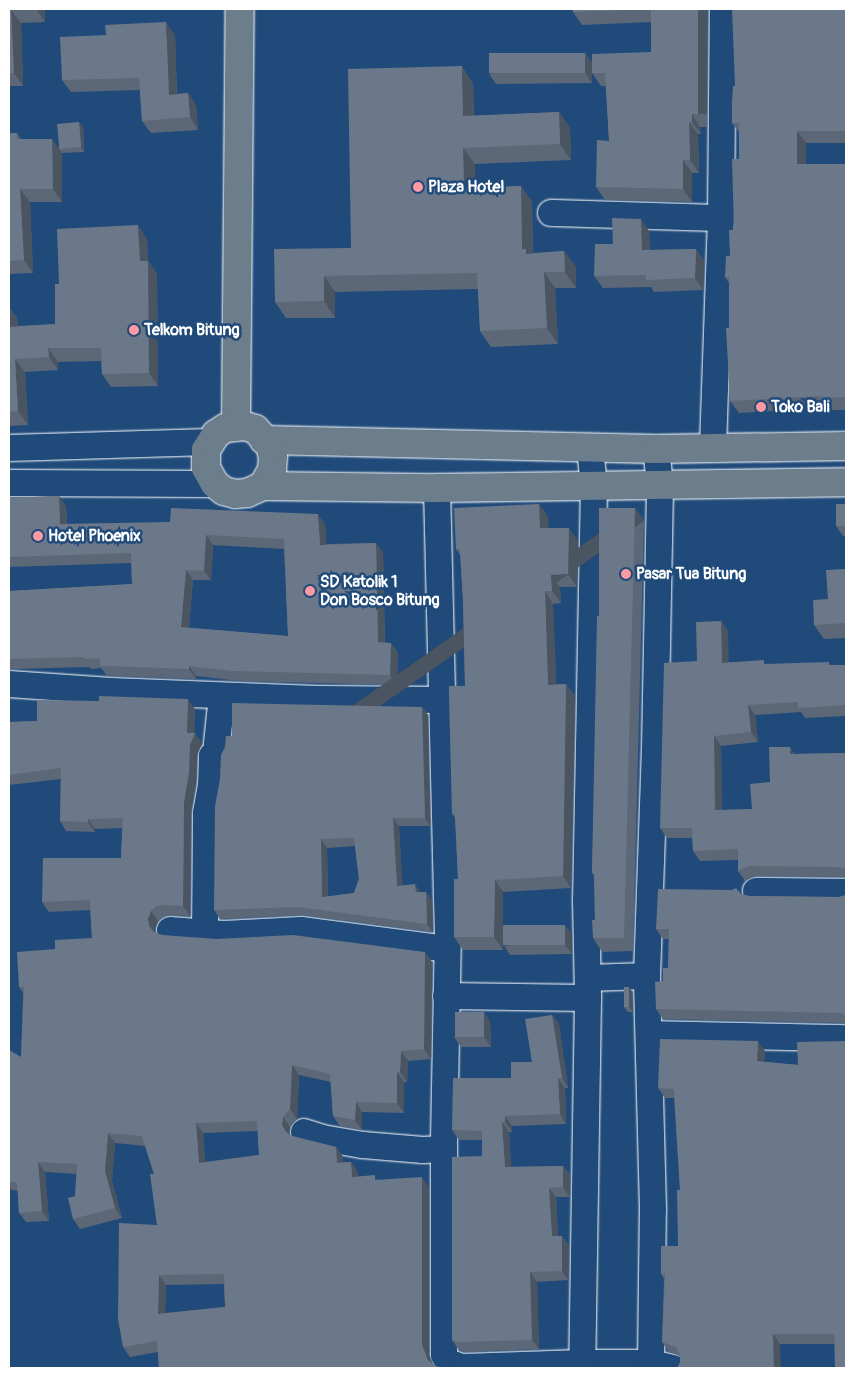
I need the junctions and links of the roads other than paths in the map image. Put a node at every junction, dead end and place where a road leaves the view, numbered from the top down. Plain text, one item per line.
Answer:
1 (240, 9) edge
2 (723, 9) edge
3 (551, 213) dead end
4 (721, 218) junction
5 (236, 426) junction
6 (264, 440) junction
7 (210, 442) junction
8 (846, 446) edge
9 (713, 447) junction
10 (9, 448) edge
11 (590, 448) junction
12 (656, 449) junction
13 (846, 482) edge
14 (9, 483) edge
15 (215, 484) junction
16 (594, 485) junction
17 (660, 485) junction
18 (263, 486) junction
19 (437, 488) junction
20 (9, 684) edge
21 (222, 696) junction
22 (443, 700) junction
23 (756, 891) dead end
24 (846, 892) edge
25 (170, 930) dead end
26 (205, 933) junction
27 (447, 949) junction
28 (646, 976) junction
29 (588, 988) junction
30 (446, 996) junction
31 (649, 1034) junction
32 (846, 1038) edge
33 (304, 1132) dead end
34 (444, 1149) junction
35 (582, 1363) junction
36 (662, 1366) edge

1 - 5 highway
2 - 4 street
3 - 4 street
4 - 9 street
5 - 6 highway
5 - 7 highway
6 - 11 highway
6 - 18 highway
7 - 10 street
7 - 15 highway
8 - 9 highway
9 - 12 highway
11 - 12 highway
11 - 16 street
12 - 17 street
13 - 17 highway
14 - 15 street
15 - 18 highway
16 - 17 highway
16 - 19 highway
16 - 29 street
17 - 28 street
18 - 19 highway
19 - 22 street
20 - 21 street
21 - 22 street
21 - 26 street
22 - 27 street
23 - 24 street
25 - 26 street
26 - 27 street
27 - 30 street
28 - 29 street
28 - 31 street
29 - 30 street
29 - 35 street
30 - 34 street
31 - 32 street
31 - 36 street
33 - 34 street
34 - 35 street
35 - 36 street

